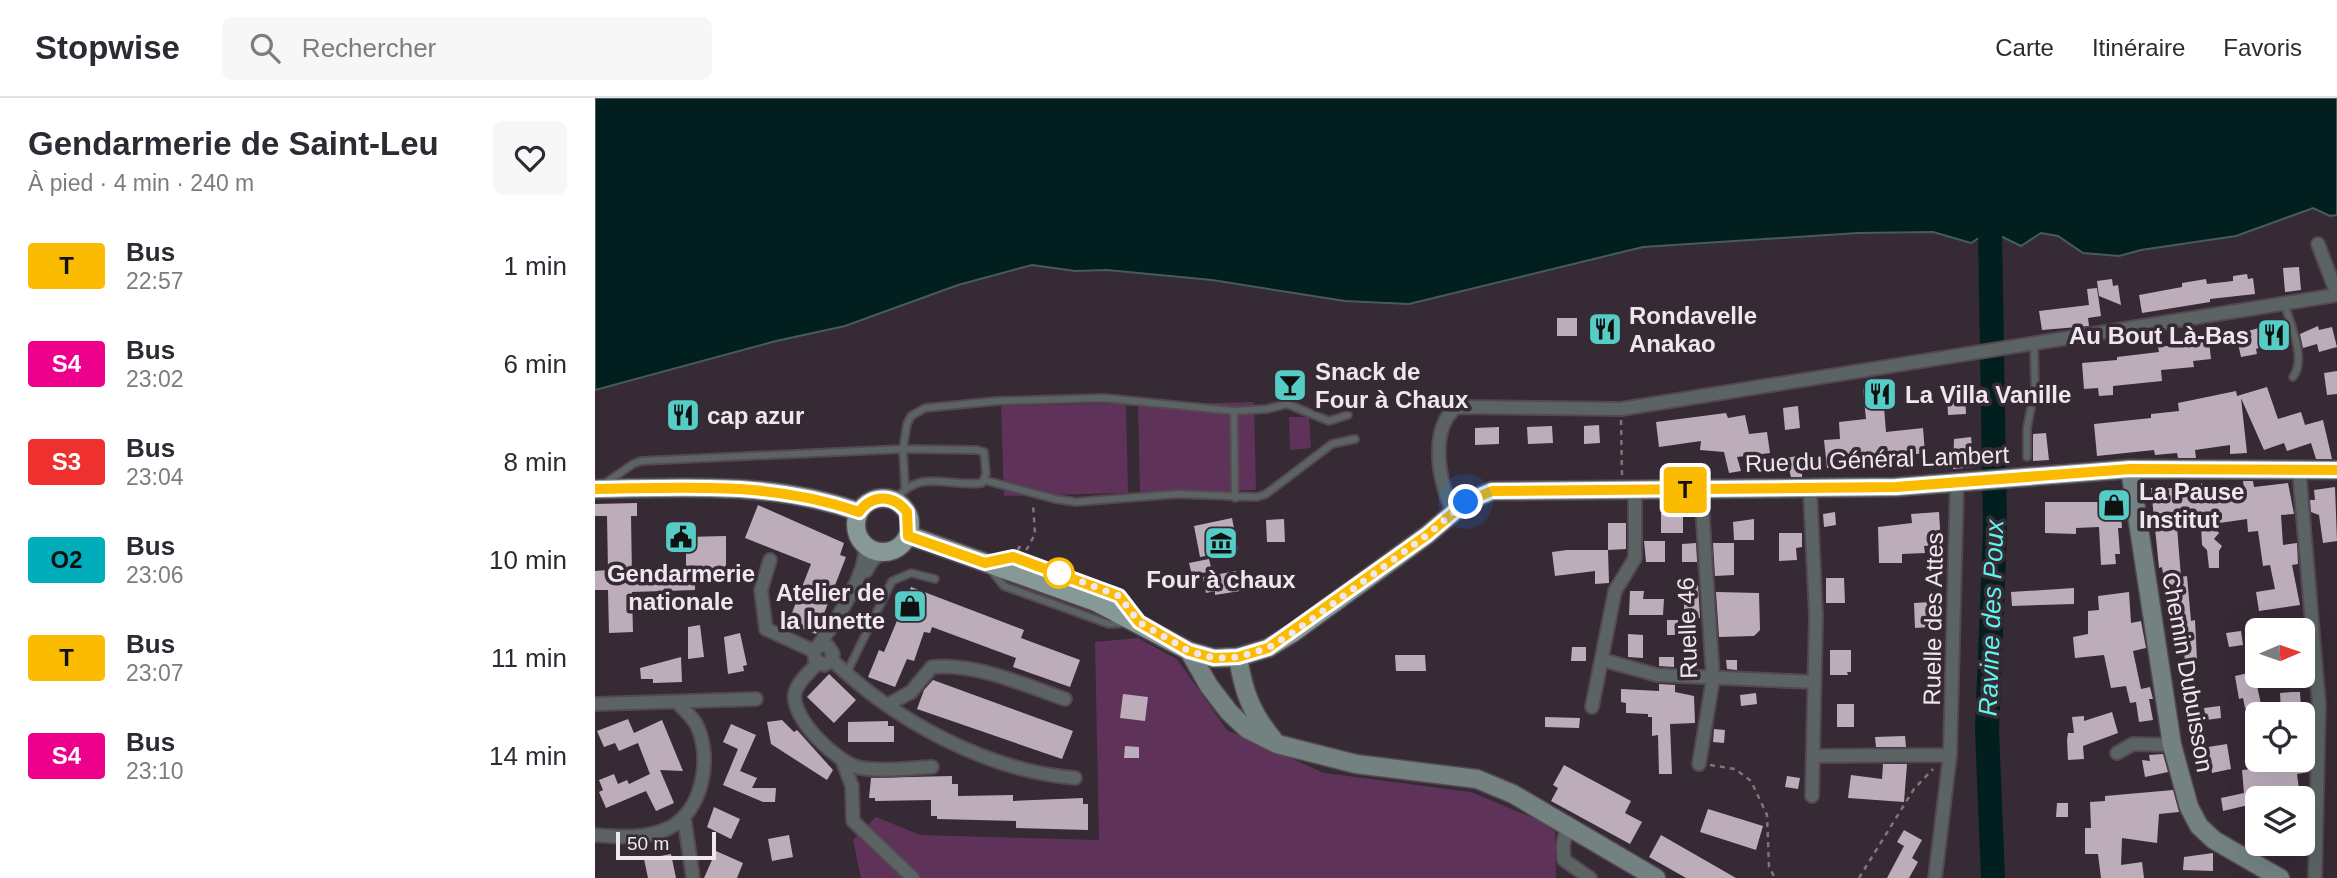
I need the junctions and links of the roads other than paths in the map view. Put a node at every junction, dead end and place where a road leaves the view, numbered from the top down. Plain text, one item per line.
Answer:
1 (2318, 244) dead end
2 (2337, 295) edge
3 (2284, 303) junction
4 (2029, 345) junction
5 (2293, 377) dead end
6 (1234, 411) junction
7 (1348, 415) dead end
8 (1355, 439) dead end
9 (903, 449) junction
10 (2027, 457) dead end
11 (2130, 469) junction
12 (2299, 469) junction
13 (2337, 470) edge
14 (984, 480) junction
15 (1957, 483) junction
16 (1810, 488) junction
17 (596, 489) edge
18 (1701, 490) junction
19 (1629, 491) junction
20 (900, 494) junction
21 (1235, 498) junction
22 (859, 512) junction
23 (1454, 513) junction
24 (908, 536) junction
25 (865, 545) junction
26 (884, 552) junction
27 (770, 560) dead end
28 (985, 563) junction
29 (935, 579) dead end
30 (1139, 622) junction
31 (1189, 651) junction
32 (823, 653) junction
33 (1238, 657) junction
34 (1603, 660) junction
35 (846, 674) junction
36 (1713, 679) junction
37 (1814, 682) junction
38 (756, 699) dead end
39 (1065, 699) dead end
40 (678, 703) junction
41 (595, 704) edge
42 (889, 704) junction
43 (1593, 707) dead end
44 (1277, 744) junction
45 (2172, 745) junction
46 (2117, 753) dead end
47 (1944, 755) junction
48 (1813, 756) junction
49 (843, 762) junction
50 (1699, 764) road end
51 (932, 766) dead end
52 (1075, 778) dead end
53 (1812, 796) dead end
54 (684, 817) junction
55 (1567, 826) junction
56 (595, 835) edge
57 (693, 878) edge
58 (913, 878) edge
59 (1590, 878) edge
60 (1655, 878) edge
61 (1935, 878) edge
62 (2280, 878) edge
63 (2315, 878) edge

1 - 2 street
2 - 3 street
3 - 4 street
3 - 5 lane
4 - 10 lane
4 - 23 street
6 - 7 lane
6 - 9 lane
6 - 21 lane
8 - 21 lane
9 - 14 lane
9 - 17 lane
9 - 20 lane
11 - 12 main road, Rue du Général Lambert
11 - 15 main road, Rue du Général Lambert
11 - 45 main road, Chemin Dubuisson
12 - 13 main road, Rue du Général Lambert
12 - 63 street
14 - 20 lane
14 - 21 lane
15 - 16 main road, Rue du Général Lambert
15 - 47 street, Ruelle des Attes
16 - 18 main road, Rue du Général Lambert
16 - 37 street
17 - 22 main road
18 - 19 main road, Rue du Général Lambert
18 - 36 street, Ruelle 46
19 - 23 main road, Rue du Général Lambert
19 - 34 street
20 - 22 main road
20 - 24 main road
22 - 25 main road
23 - 33 main road, Rue du Général Lambert
24 - 26 main road
24 - 28 main road, Rue du Général Lambert
25 - 26 main road
25 - 32 street
26 - 32 street
27 - 32 street
28 - 30 main road, Rue du Général Lambert
28 - 30 lane
29 - 35 lane
30 - 31 main road, Rue du Général Lambert
31 - 33 main road, Rue du Général Lambert
31 - 44 main road
32 - 35 street
32 - 49 street
33 - 44 main road
34 - 36 street
34 - 43 street
35 - 42 street
36 - 37 street
36 - 50 street, Ruelle 46
37 - 48 street
38 - 40 street
39 - 42 street
40 - 41 street
40 - 54 street
42 - 52 street
44 - 55 main road
45 - 46 street
45 - 62 main road, Chemin Dubuisson
47 - 48 street
47 - 61 street, Ruelle des Attes
48 - 53 street
49 - 51 street
49 - 58 street
54 - 56 street
54 - 57 street
55 - 59 street
55 - 60 main road

